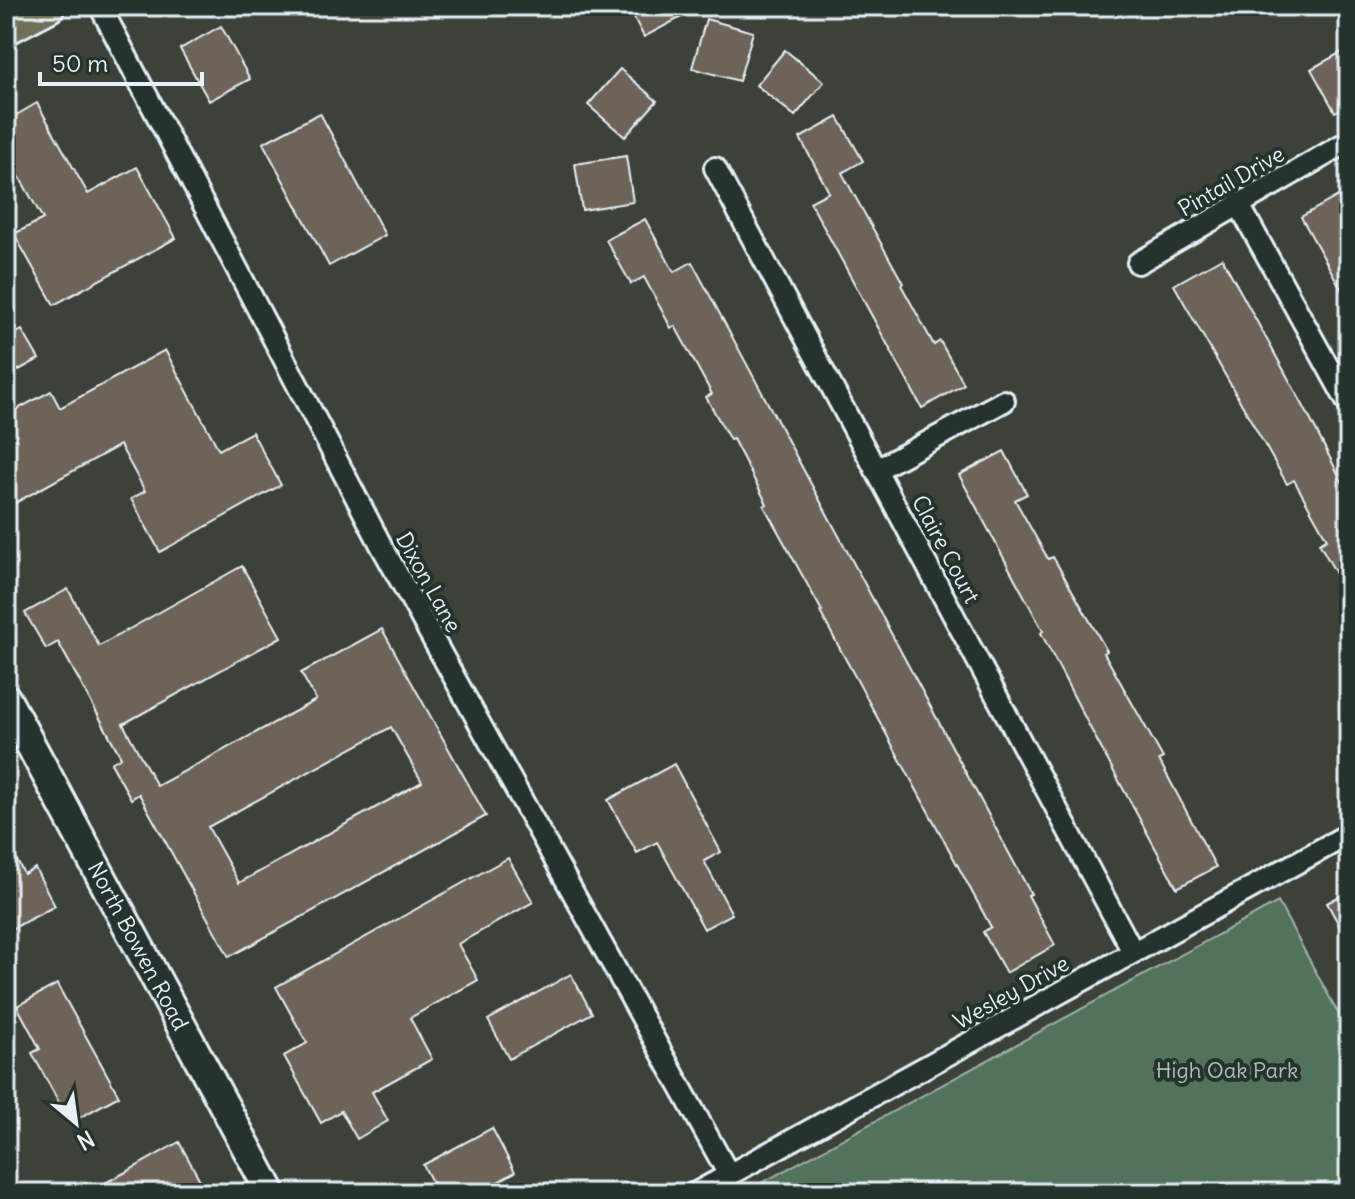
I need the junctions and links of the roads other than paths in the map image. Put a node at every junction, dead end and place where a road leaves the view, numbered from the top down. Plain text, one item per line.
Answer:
1 (48, 6) edge
2 (100, 6) edge
3 (6, 28) edge
4 (1349, 141) edge
5 (715, 168) dead end
6 (1238, 203) junction
7 (1138, 263) dead end
8 (1004, 401) dead end
9 (1349, 405) edge
10 (876, 470) junction
11 (6, 699) edge
12 (1349, 834) edge
13 (1133, 952) junction
14 (729, 1175) junction
15 (271, 1193) edge
16 (696, 1193) edge

1 - 3 main road
2 - 14 street, Dixon Lane
4 - 6 street, Pintail Drive
5 - 10 street, Claire Court
6 - 7 street, Pintail Drive
6 - 9 street
8 - 10 street
10 - 13 street, Claire Court
11 - 15 street, North Bowen Road
12 - 13 street, Wesley Drive
13 - 14 street, Wesley Drive
14 - 16 street, Wesley Drive

